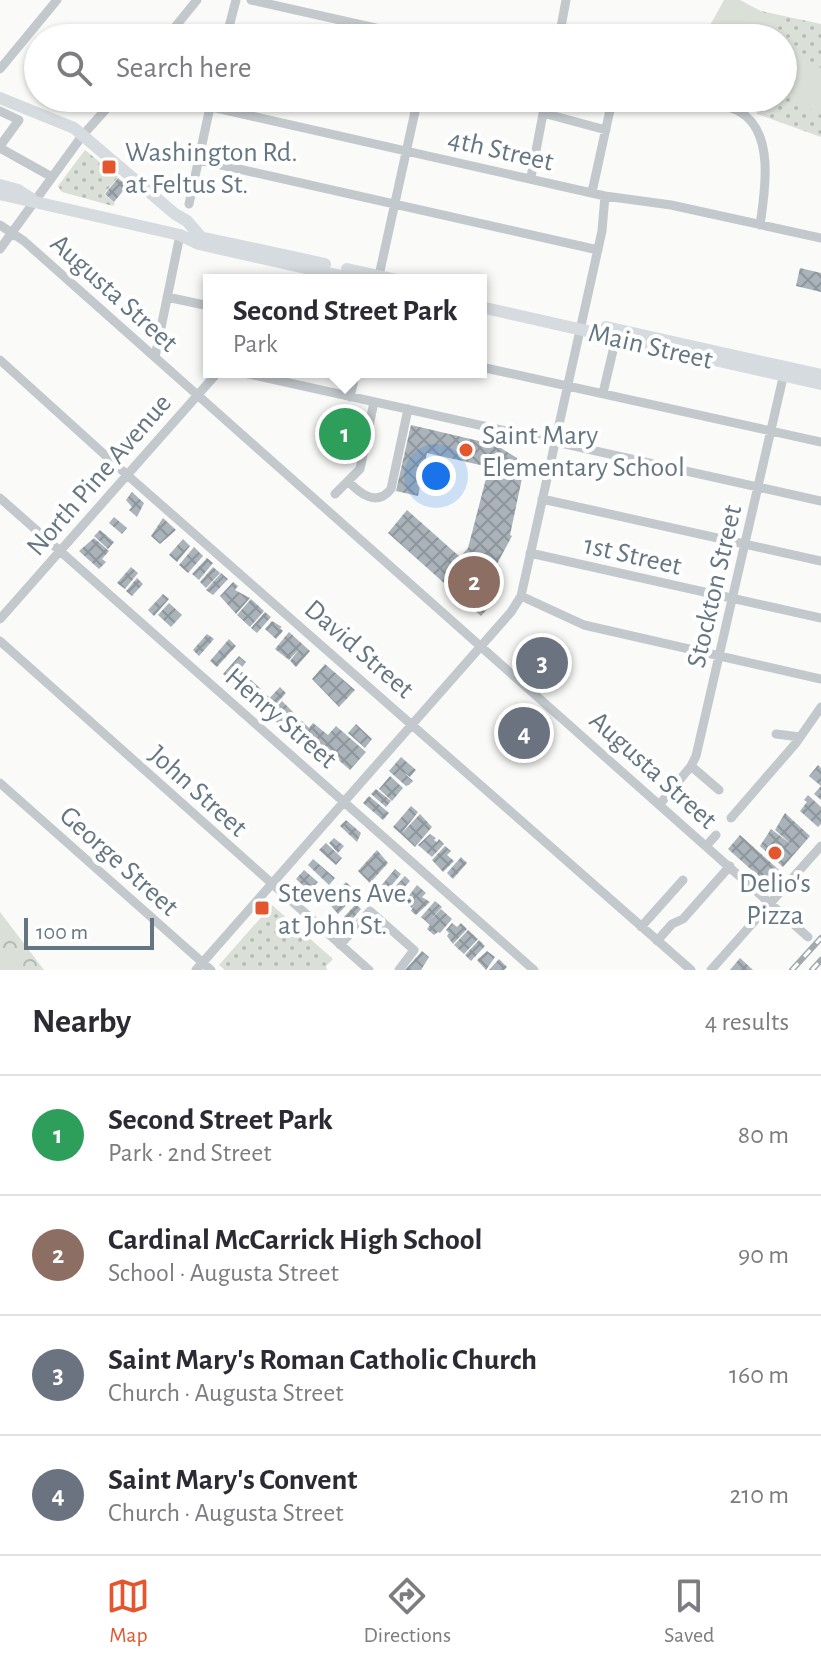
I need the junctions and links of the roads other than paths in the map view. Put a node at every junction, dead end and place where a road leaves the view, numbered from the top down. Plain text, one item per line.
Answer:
1 (57, 0) edge
2 (236, 0) edge
3 (251, 0) edge
4 (566, 0) edge
5 (193, 1) edge
6 (37, 24) edge
7 (176, 24) edge
8 (230, 24) edge
9 (358, 24) edge
10 (562, 24) edge
11 (24, 40) edge
12 (0, 69) edge
13 (0, 98) edge
14 (24, 108) edge
15 (0, 111) edge
16 (35, 112) edge
17 (103, 112) edge
18 (210, 112) edge
19 (252, 112) edge
20 (415, 112) edge
21 (608, 112) edge
22 (740, 112) edge
23 (543, 113) joint
24 (606, 130) junction
25 (82, 136) junction
26 (0, 147) edge
27 (406, 150) junction
28 (199, 160) junction
29 (52, 177) junction
30 (531, 177) junction
31 (0, 185) edge
32 (592, 192) junction
33 (0, 194) edge
34 (605, 196) junction
35 (35, 201) junction
36 (189, 204) dead end
37 (394, 204) junction
38 (175, 214) junction
39 (0, 225) edge
40 (760, 225) junction
41 (13, 234) junction
42 (180, 235) junction
43 (200, 236) junction
44 (821, 238) edge
45 (0, 249) edge
46 (598, 250) junction
47 (332, 274) edge
48 (361, 274) edge
49 (379, 274) edge
50 (167, 297) junction
51 (487, 301) edge
52 (203, 305) edge
53 (487, 308) edge
54 (581, 325) junction
55 (616, 338) junction
56 (155, 357) junction
57 (0, 360) edge
58 (487, 368) edge
59 (784, 371) junction
60 (821, 375) edge
61 (213, 378) edge
62 (266, 378) edge
63 (355, 378) edge
64 (821, 384) edge
65 (567, 386) junction
66 (603, 393) junction
67 (197, 395) junction
68 (350, 397) junction
69 (374, 402) junction
70 (408, 409) junction
71 (771, 432) junction
72 (555, 442) junction
73 (821, 442) edge
74 (126, 474) junction
75 (348, 481) junction
76 (758, 488) junction
77 (335, 494) dead end
78 (0, 498) edge
79 (542, 499) junction
80 (821, 501) edge
81 (745, 545) junction
82 (60, 551) junction
83 (530, 553) junction
84 (821, 561) edge
85 (521, 596) junction
86 (732, 598) junction
87 (821, 618) edge
88 (0, 619) edge
89 (0, 641) edge
90 (481, 645) junction
91 (719, 657) junction
92 (821, 679) edge
93 (820, 709) edge
94 (412, 723) junction
95 (776, 734) dead end
96 (800, 737) junction
97 (691, 766) junction
98 (0, 783) edge
99 (719, 790) dead end
100 (343, 801) junction
101 (660, 804) junction
102 (731, 818) dead end
103 (716, 835) dead end
104 (707, 845) junction
105 (821, 846) edge
106 (730, 866) junction
107 (683, 880) dead end
108 (273, 885) junction
109 (771, 903) junction
110 (641, 927) junction
111 (808, 937) dead end
112 (657, 941) junction
113 (340, 945) junction
114 (199, 966) edge
115 (211, 970) edge
116 (369, 970) edge
117 (399, 970) edge
118 (534, 970) edge
119 (691, 970) edge
120 (711, 970) edge

1 - 6 street
2 - 8 street
3 - 9 street
4 - 10 street
5 - 7 street
11 - 12 street
13 - 14 main road
15 - 26 street
16 - 25 main road
17 - 25 street
18 - 28 street
19 - 27 street, 4th Street
20 - 27 street
21 - 24 street
22 - 40 street
23 - 24 street
23 - 30 street
24 - 32 street
25 - 29 street
25 - 38 main road
26 - 29 street
27 - 30 street, 4th Street
27 - 37 street
28 - 36 street
28 - 37 street
29 - 35 street
30 - 32 street, 4th Street
31 - 35 main road
32 - 34 street, 4th Street
33 - 35 main road
34 - 40 street, 4th Street
34 - 46 street
35 - 41 street
35 - 42 main road
37 - 46 street
37 - 49 street
38 - 42 main road
38 - 43 main road
39 - 41 street, Augusta Street
40 - 44 street, 4th Street
41 - 45 street
41 - 56 street, Augusta Street
42 - 43 main road
42 - 47 main road
42 - 50 street
43 - 48 main road
46 - 54 street
50 - 52 street
50 - 56 street
51 - 54 main road, Main Street
53 - 54 main road, Main Street
54 - 55 main road, Main Street
54 - 59 main road, Main Street
54 - 65 street
55 - 59 main road, Main Street
55 - 66 street
56 - 67 street, Augusta Street
57 - 74 street, David Street
58 - 65 street
59 - 60 main road, Main Street
59 - 64 main road, Main Street
59 - 71 street, Stockton Street
61 - 67 street, North Pine Avenue
62 - 68 street
63 - 68 street
65 - 66 street
65 - 72 street
66 - 71 street
67 - 74 street, North Pine Avenue
67 - 90 street, Augusta Street
68 - 69 street
69 - 70 street
69 - 75 street
70 - 72 street
70 - 75 street
71 - 73 street
71 - 76 street, Stockton Street
72 - 76 street
72 - 79 street
74 - 82 street, North Pine Avenue
74 - 94 street, David Street
75 - 77 street
76 - 80 street
76 - 81 street, Stockton Street
78 - 82 street, Henry Street
79 - 81 street
79 - 83 street
81 - 84 street
81 - 86 street, Stockton Street
82 - 88 street, North Pine Avenue
82 - 100 street, Henry Street
83 - 85 street
83 - 86 street, 1st Street
85 - 90 street
85 - 91 street
86 - 87 street, 1st Street
86 - 91 street, Stockton Street
89 - 108 street, John Street
90 - 94 street
90 - 101 street, Augusta Street
91 - 92 street
91 - 97 street, Stockton Street
93 - 96 street
94 - 100 street
94 - 110 street, David Street
95 - 96 street
96 - 102 street
97 - 99 street
97 - 101 street, Stockton Street
98 - 114 street, George Street
100 - 108 street
100 - 118 street, Henry Street
101 - 104 street, Augusta Street
103 - 104 street
104 - 106 street, Augusta Street
105 - 109 street
106 - 109 street, Augusta Street
106 - 112 street
107 - 110 street
108 - 113 street, John Street
108 - 114 street
109 - 111 street, Augusta Street
109 - 120 street
110 - 112 street, David Street
112 - 119 street, David Street
113 - 116 street, John Street
113 - 117 street
114 - 115 street, George Street

